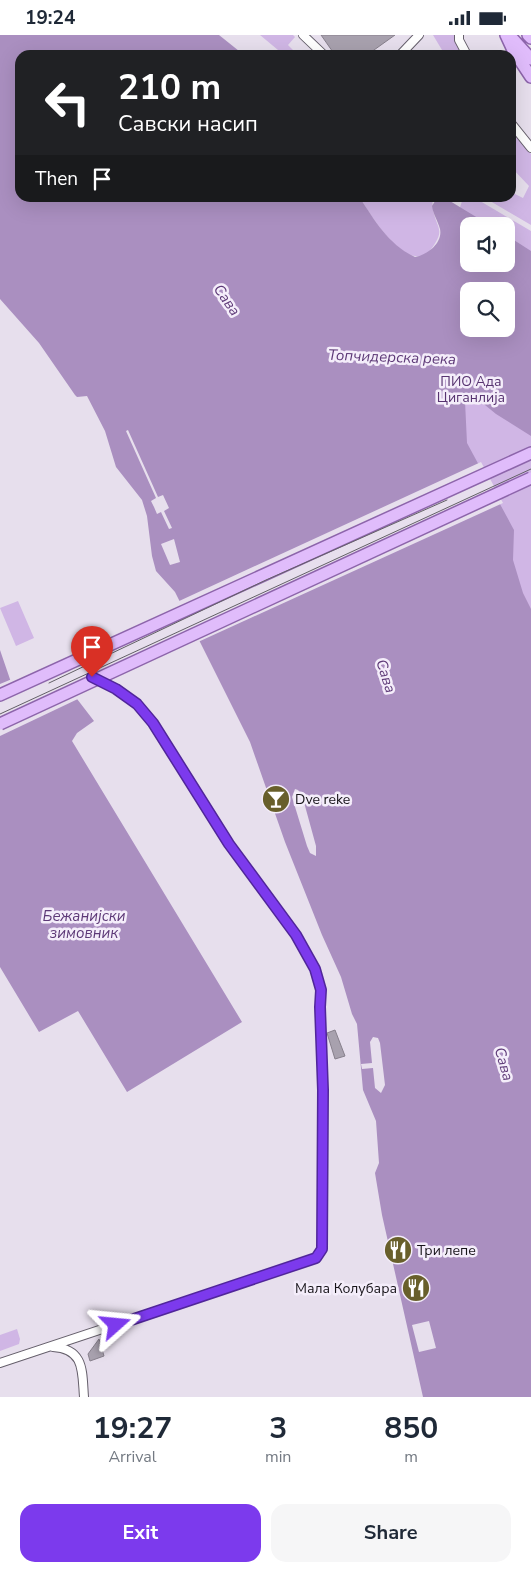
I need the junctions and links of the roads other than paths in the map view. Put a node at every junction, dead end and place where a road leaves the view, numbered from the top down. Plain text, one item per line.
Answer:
1 (303, 35) edge
2 (419, 35) edge
3 (459, 35) edge
4 (507, 35) edge
5 (528, 35) edge
6 (531, 38) edge
7 (319, 50) edge
8 (405, 50) edge
9 (464, 50) edge
10 (513, 50) edge
11 (516, 54) edge
12 (531, 59) edge
13 (531, 77) edge
14 (516, 129) edge
15 (531, 148) edge
16 (531, 453) edge
17 (531, 479) edge
18 (92, 677) dead end
19 (0, 695) edge
20 (0, 724) edge
21 (49, 1347) junction
22 (0, 1363) edge
23 (84, 1397) edge

1 - 7 street
2 - 8 street
3 - 9 street
4 - 10 main road
4 - 12 main road
5 - 6 main road
11 - 13 main road
14 - 15 street
16 - 19 main road
17 - 20 main road, bridge
18 - 21 street
21 - 22 street
21 - 23 street

